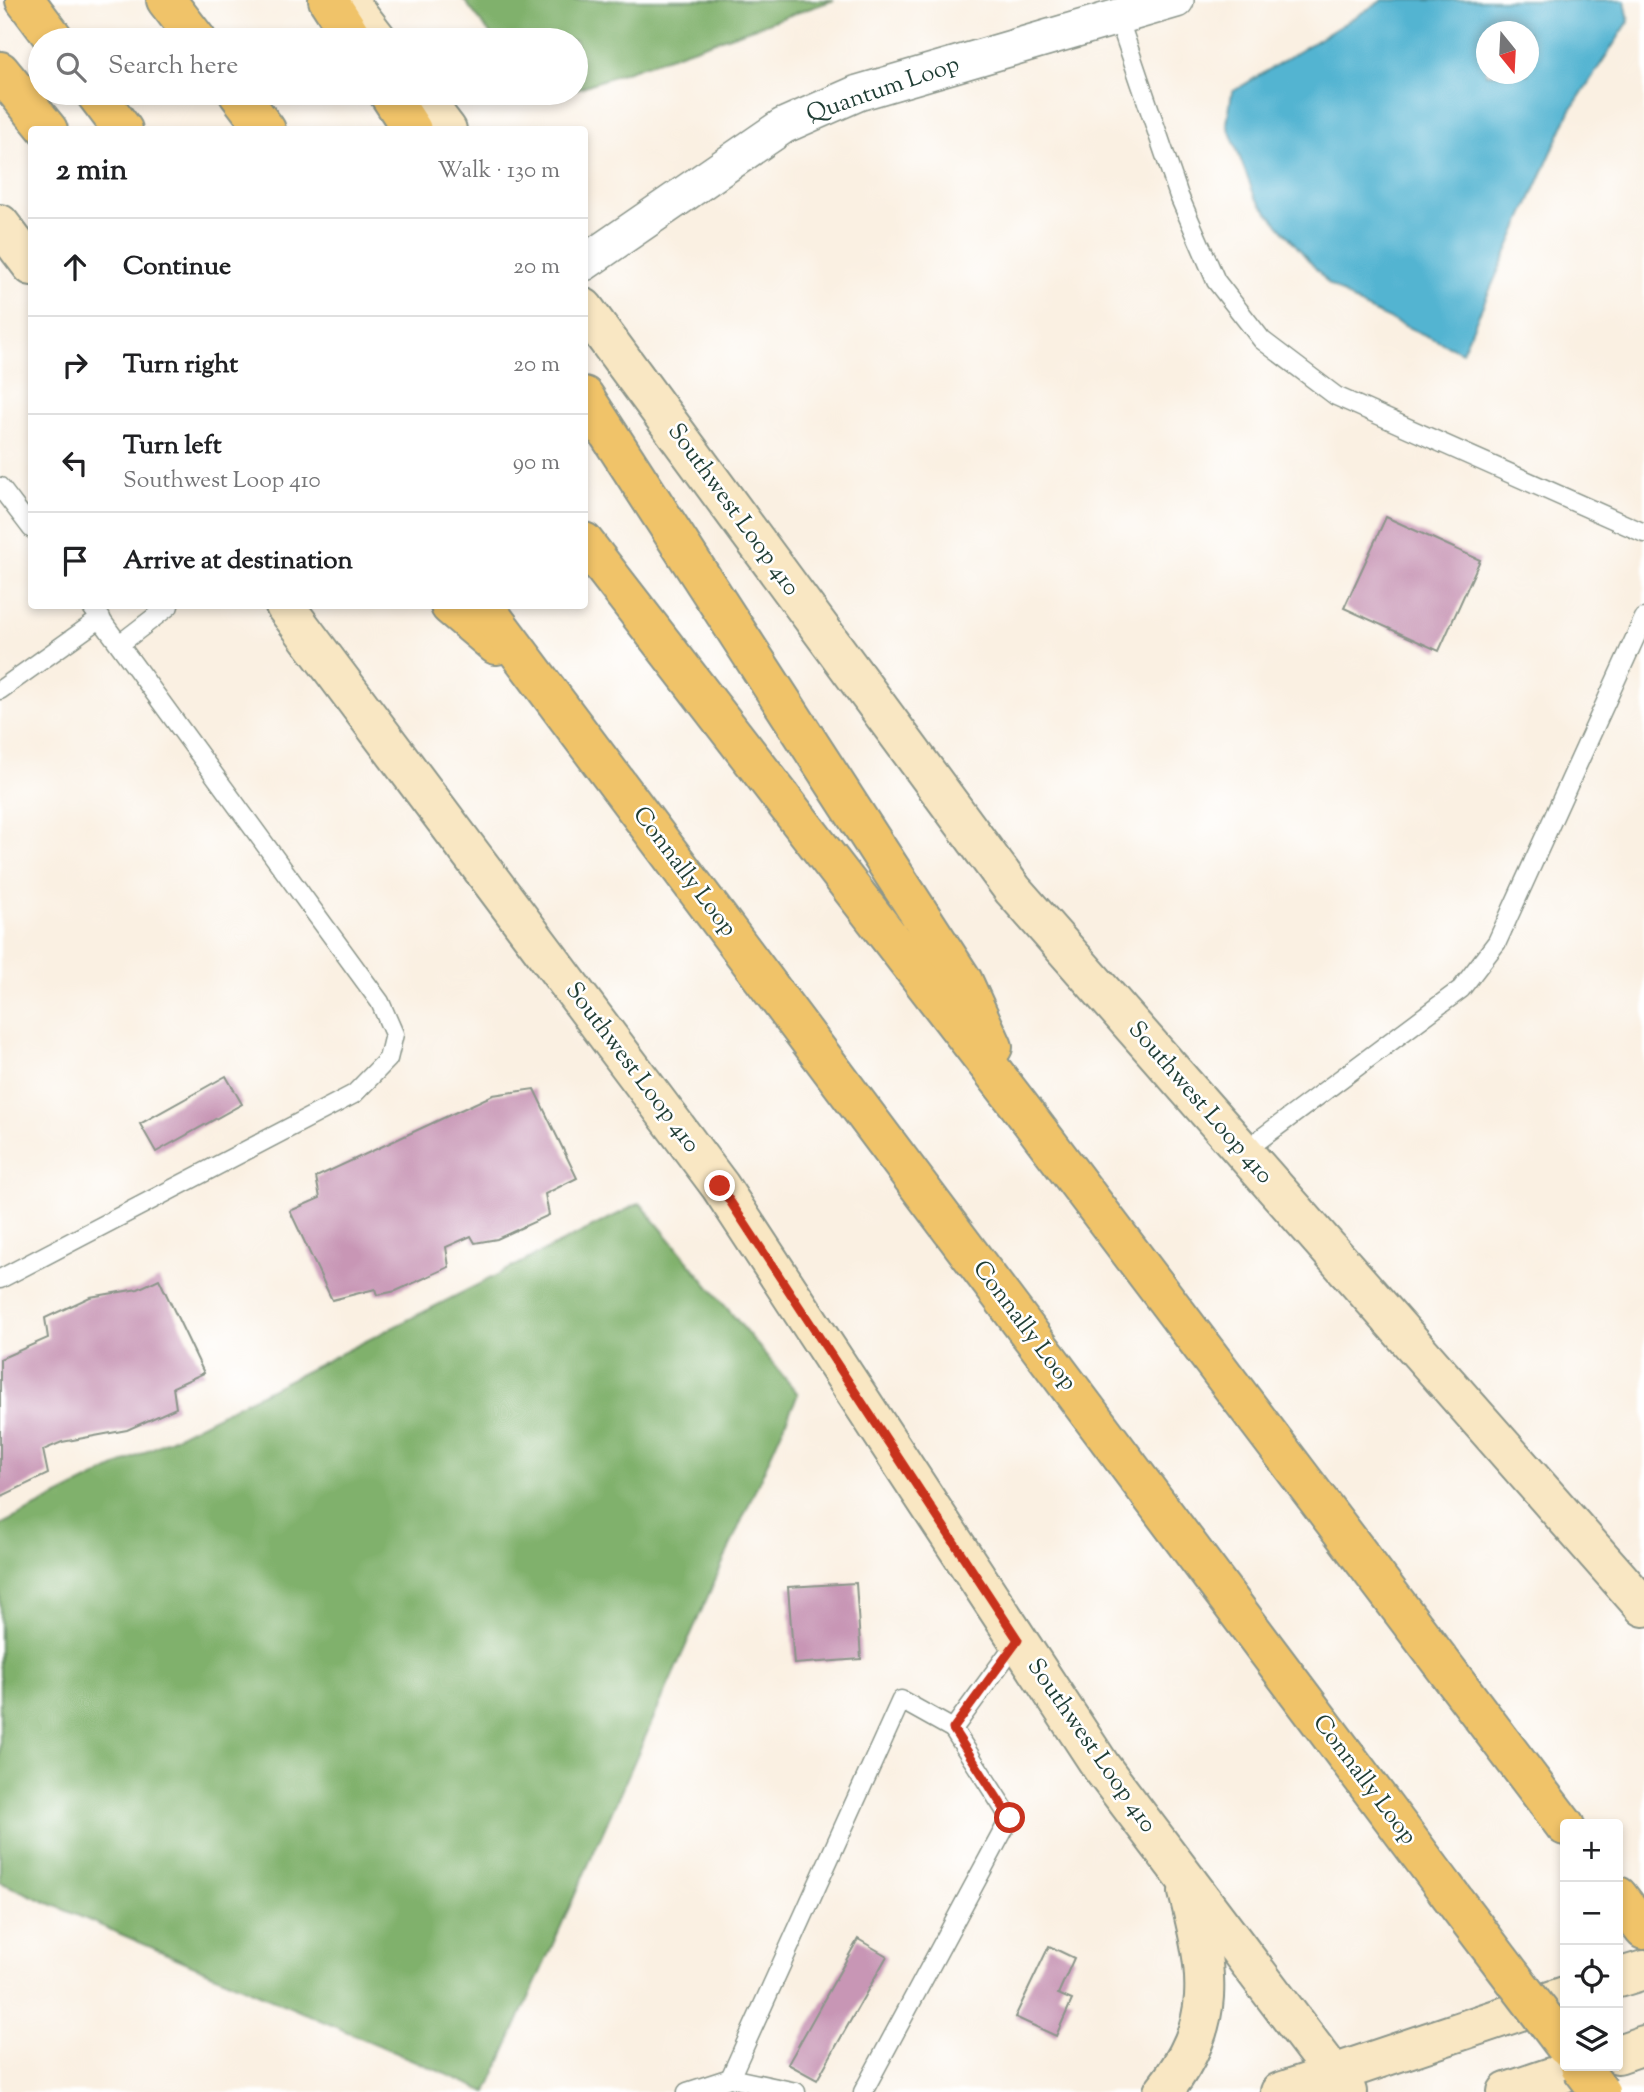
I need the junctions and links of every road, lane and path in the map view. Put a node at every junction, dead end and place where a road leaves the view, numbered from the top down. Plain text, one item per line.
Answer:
1 (25, 0) edge
2 (166, 0) edge
3 (328, 0) edge
4 (347, 0) edge
5 (1175, 0) edge
6 (1118, 17) junction
7 (46, 28) edge
8 (188, 28) edge
9 (346, 28) edge
10 (369, 28) edge
11 (0, 71) edge
12 (104, 105) edge
13 (247, 105) edge
14 (396, 105) edge
15 (428, 105) edge
16 (45, 126) edge
17 (120, 126) edge
18 (263, 126) edge
19 (409, 126) edge
20 (444, 126) edge
21 (0, 224) edge
22 (588, 260) edge
23 (28, 262) edge
24 (588, 313) edge
25 (588, 402) edge
26 (0, 488) edge
27 (28, 524) edge
28 (1644, 533) edge
29 (588, 547) edge
30 (165, 609) edge
31 (287, 609) edge
32 (454, 609) edge
33 (486, 609) edge
34 (96, 612) edge
35 (1644, 618) edge
36 (121, 643) junction
37 (547, 689) junction
38 (0, 690) edge
39 (1018, 1104) junction
40 (1244, 1152) junction
41 (0, 1279) edge
42 (1644, 1606) edge
43 (1018, 1640) junction
44 (953, 1729) junction
45 (1560, 1819) edge
46 (1184, 1877) junction
47 (1623, 1903) edge
48 (1644, 1930) edge
49 (1644, 1970) edge
50 (1623, 1976) edge
51 (1560, 1998) edge
52 (1560, 2039) edge
53 (1644, 2045) edge
54 (1623, 2052) edge
55 (1568, 2071) edge
56 (1585, 2071) edge
57 (730, 2078) junction
58 (1340, 2083) edge
59 (687, 2092) edge
60 (796, 2092) edge
61 (863, 2092) edge
62 (1163, 2092) edge
63 (1280, 2092) edge
64 (1507, 2092) edge
65 (1600, 2092) edge

1 - 7 highway
2 - 8 highway
3 - 9 highway
4 - 10 main road
5 - 6 street, Quantum Loop
6 - 22 street, Quantum Loop
6 - 28 lane
11 - 16 highway
12 - 17 highway
13 - 18 highway
14 - 19 highway
15 - 20 main road
21 - 23 main road
24 - 40 main road, Southwest Loop 410
25 - 39 highway
26 - 27 lane
29 - 39 highway
30 - 36 lane
31 - 43 main road, Southwest Loop 410
32 - 37 highway
33 - 37 highway, Connally Loop
34 - 36 lane
34 - 38 lane
35 - 40 lane
36 - 41 lane
37 - 52 highway, Connally Loop, bridge
39 - 45 highway
40 - 42 main road, Southwest Loop 410
43 - 44 lane
43 - 46 main road, Southwest Loop 410
44 - 57 lane
44 - 61 lane
46 - 58 main road, Southwest Loop 410
46 - 62 main road
47 - 48 highway
49 - 50 main road
51 - 58 main road
53 - 54 main road
55 - 64 main road
56 - 65 highway, bridge
57 - 59 lane
57 - 60 lane
58 - 63 main road

